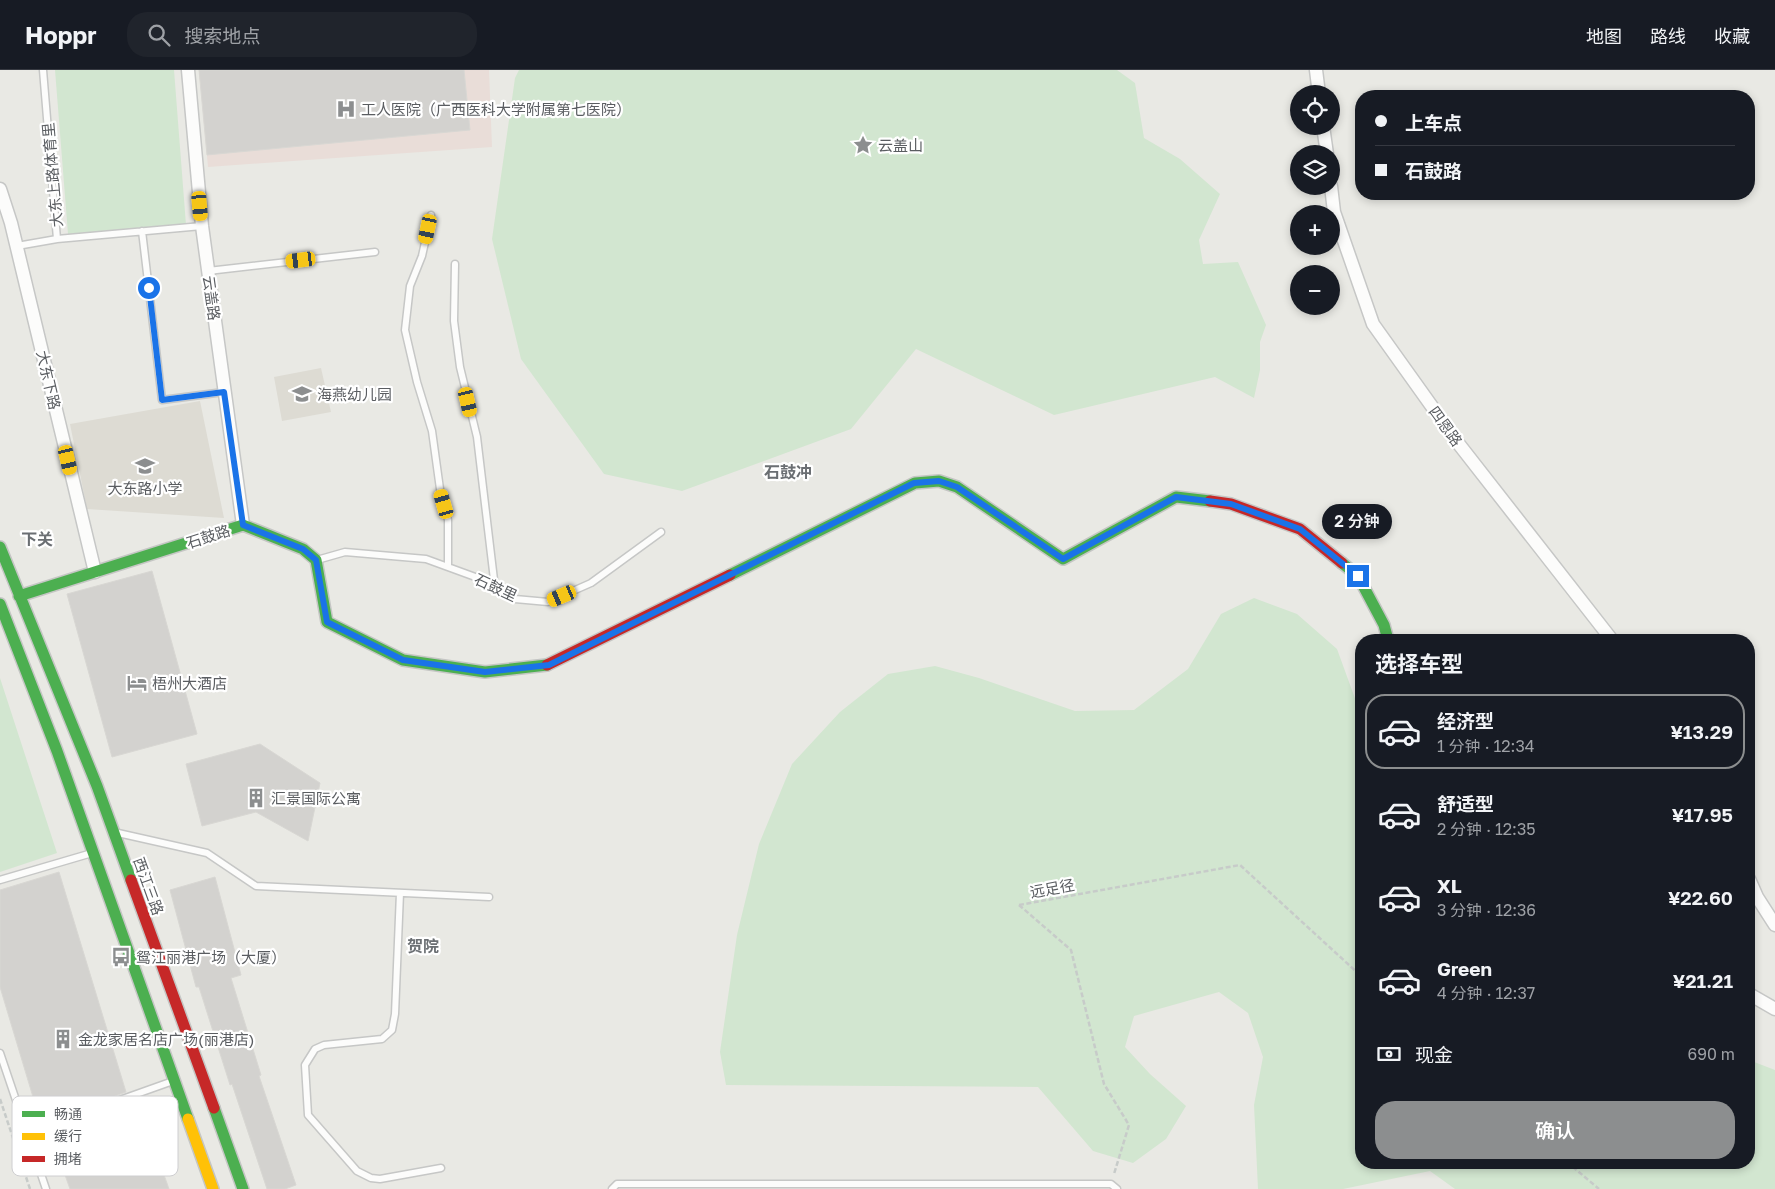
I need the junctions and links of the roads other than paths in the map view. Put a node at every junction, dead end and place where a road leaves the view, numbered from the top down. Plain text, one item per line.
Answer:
1 (44, 70) edge
2 (188, 70) edge
3 (1316, 70) edge
4 (1318, 85) edge
5 (0, 189) edge
6 (1332, 195) edge
7 (431, 215) dead end
8 (202, 226) junction
9 (142, 231) junction
10 (57, 239) junction
11 (17, 246) junction
12 (376, 252) dead end
13 (455, 264) dead end
14 (208, 271) junction
15 (224, 392) junction
16 (243, 525) junction
17 (661, 532) dead end
18 (0, 547) edge
19 (316, 560) junction
20 (448, 566) junction
21 (94, 572) junction
22 (496, 588) junction
23 (19, 596) junction
24 (0, 604) edge
25 (1386, 634) edge
26 (1607, 634) edge
27 (114, 832) junction
28 (93, 852) junction
29 (0, 880) edge
30 (1755, 892) edge
31 (400, 893) junction
32 (489, 897) dead end
33 (1775, 925) edge
34 (1755, 997) edge
35 (1775, 1009) edge
36 (0, 1053) edge
37 (174, 1080) junction
38 (15, 1096) edge
39 (129, 1096) edge
40 (441, 1168) dead end
41 (42, 1176) edge
42 (46, 1189) edge
43 (213, 1189) edge
44 (242, 1189) edge
45 (612, 1189) edge
46 (1117, 1189) edge

1 - 10 lane, 大东上路体育里
2 - 8 street, 云盖路
3 - 4 street
5 - 11 street, 大东下路
6 - 26 street, 四恩路
7 - 20 lane
8 - 9 lane
8 - 14 street, 云盖路
9 - 10 lane
9 - 15 lane
10 - 11 lane, 大东上路体育里
11 - 21 street, 大东下路
12 - 14 lane
13 - 22 lane
14 - 15 street, 云盖路
15 - 16 street, 云盖路
16 - 19 street, 石鼓路
16 - 21 street, 石鼓路
17 - 22 lane, 石鼓里
18 - 23 street, 西江三路
19 - 20 lane, 石鼓里
19 - 25 street
20 - 22 lane, 石鼓里
21 - 23 street, 石鼓路
23 - 27 street, 西江三路
24 - 28 street
27 - 31 lane
27 - 44 street, 西江三路
28 - 29 lane
28 - 37 street
30 - 33 street
31 - 32 lane
31 - 40 lane
34 - 35 street
36 - 38 lane
37 - 39 lane
37 - 43 street
41 - 42 lane
45 - 46 lane

